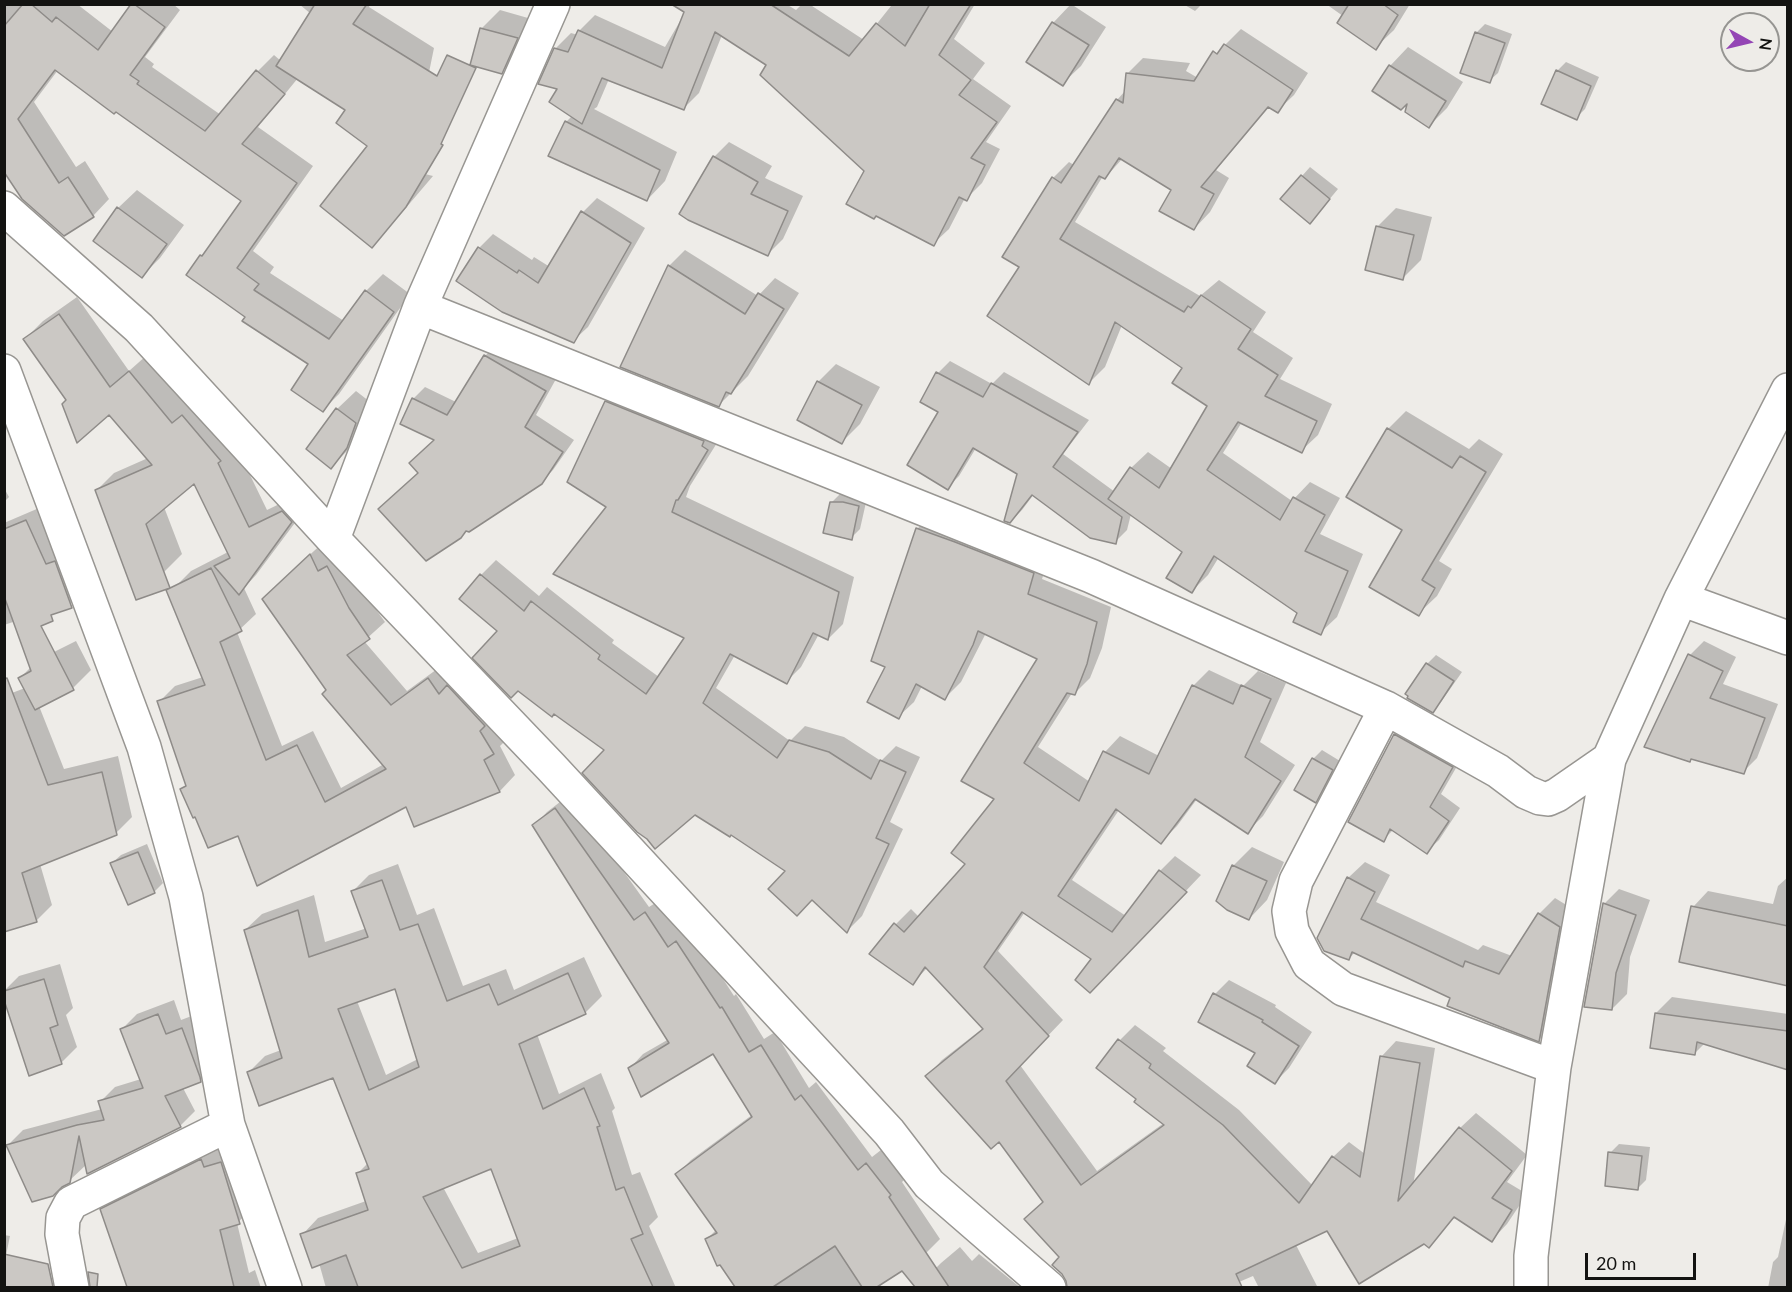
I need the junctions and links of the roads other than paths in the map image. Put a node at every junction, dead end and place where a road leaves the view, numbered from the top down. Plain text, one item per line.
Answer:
1 (553, 4) edge
2 (4, 208) edge
3 (420, 307) junction
4 (4, 371) edge
5 (1788, 390) edge
6 (333, 539) junction
7 (1681, 599) junction
8 (1788, 638) edge
9 (1386, 708) junction
10 (1609, 759) junction
11 (1554, 1067) junction
12 (228, 1125) junction
13 (72, 1287) edge
14 (285, 1287) edge
15 (1049, 1287) edge
16 (1531, 1287) edge

1 - 3 street
2 - 6 street
3 - 6 street
3 - 9 street
4 - 12 street
5 - 7 street
6 - 15 street
7 - 8 street
7 - 10 street
9 - 10 street
9 - 11 street
10 - 11 street
11 - 16 street
12 - 13 street
12 - 14 street

